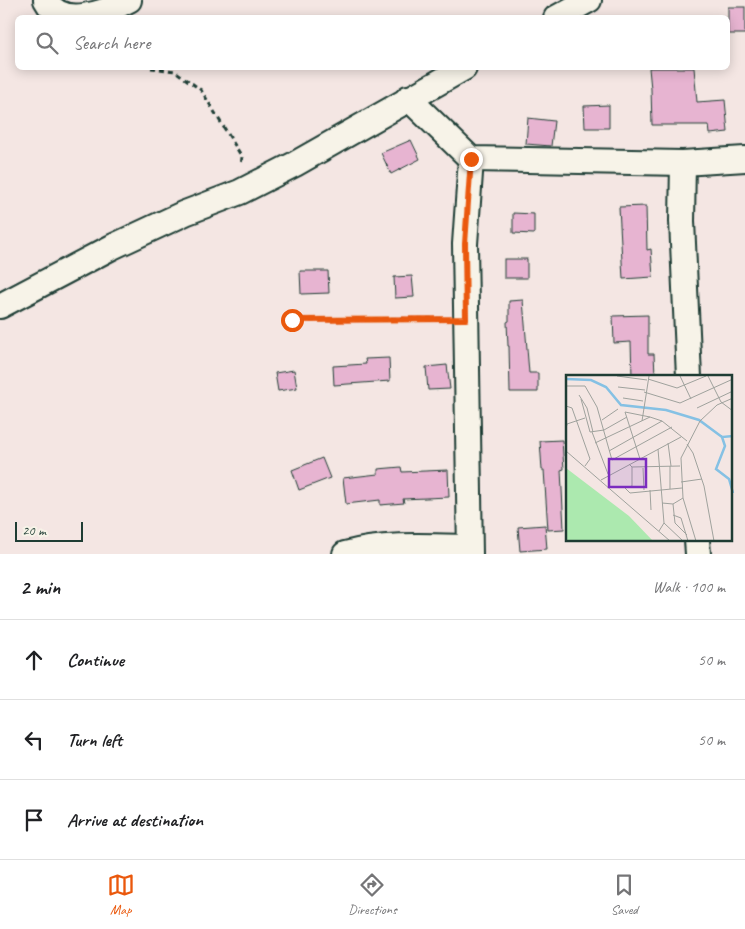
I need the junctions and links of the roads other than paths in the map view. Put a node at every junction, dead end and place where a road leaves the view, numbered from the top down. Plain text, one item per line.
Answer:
1 (46, 0) edge
2 (129, 0) edge
3 (589, 0) edge
4 (61, 15) edge
5 (84, 15) edge
6 (562, 15) edge
7 (460, 70) edge
8 (408, 98) junction
9 (471, 159) junction
10 (745, 159) edge
11 (683, 163) junction
12 (0, 306) edge
13 (689, 375) edge
14 (470, 551) edge
15 (345, 554) edge

1 - 4 street
2 - 5 street
3 - 6 street
7 - 8 street
8 - 9 street
8 - 12 street
9 - 11 street
9 - 14 street
10 - 11 street
11 - 13 street
14 - 15 street

